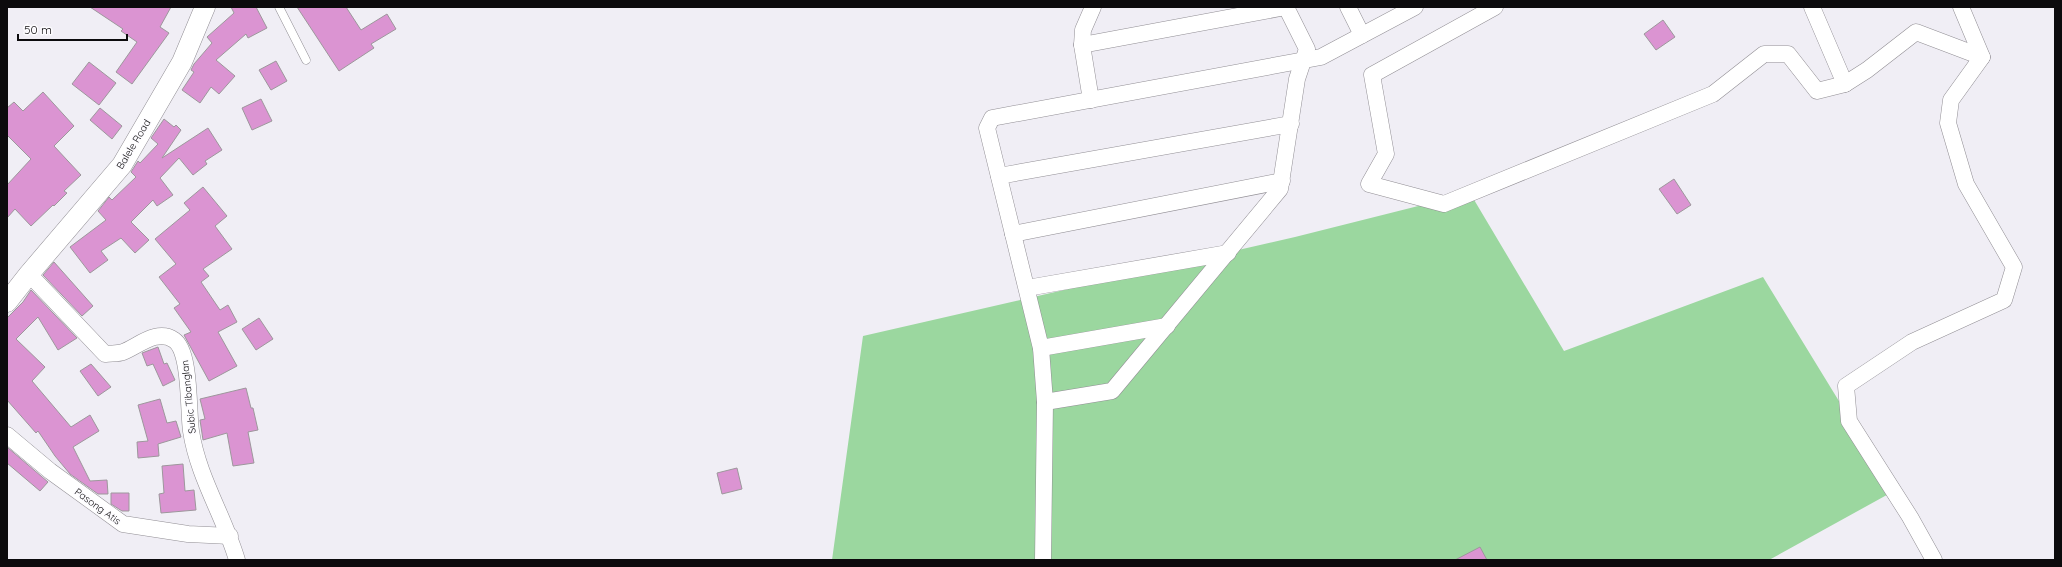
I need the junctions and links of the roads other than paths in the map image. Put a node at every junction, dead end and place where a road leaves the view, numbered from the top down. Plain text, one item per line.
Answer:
1 (205, 7) edge
2 (279, 7) edge
3 (1093, 7) edge
4 (1286, 7) edge
5 (1348, 7) edge
6 (1413, 7) edge
7 (1494, 7) edge
8 (1812, 7) edge
9 (1961, 7) edge
10 (1216, 13) edge
11 (1362, 35) junction
12 (1082, 45) junction
13 (1982, 57) junction
14 (306, 60) dead end
15 (1303, 60) junction
16 (1845, 84) junction
17 (1091, 100) junction
18 (1290, 124) junction
19 (999, 176) junction
20 (1282, 180) junction
21 (1013, 234) junction
22 (1228, 253) junction
23 (29, 274) junction
24 (1027, 288) junction
25 (7, 302) edge
26 (1167, 326) junction
27 (1041, 348) junction
28 (1045, 402) junction
29 (7, 435) edge
30 (230, 536) junction
31 (237, 560) edge
32 (1043, 560) edge
33 (1934, 560) edge

1 - 23 street, Balele Road
2 - 14 lane
3 - 12 street
4 - 10 street
4 - 15 street
5 - 11 street
6 - 11 street
7 - 16 street
8 - 16 street
9 - 13 street
10 - 12 street
11 - 15 street
12 - 17 street
13 - 16 street
13 - 33 street
15 - 17 street
15 - 18 street
17 - 19 street
18 - 19 street
18 - 20 street
19 - 21 street
20 - 21 street
20 - 22 street
21 - 24 street
22 - 24 street
22 - 26 street
23 - 25 street, Balele Road
23 - 30 street, Subic Tibanglan
24 - 27 street
26 - 27 street
26 - 28 street
27 - 28 street
28 - 32 street
29 - 30 street, Pasong Atis
30 - 31 street, Subic Tibanglan

